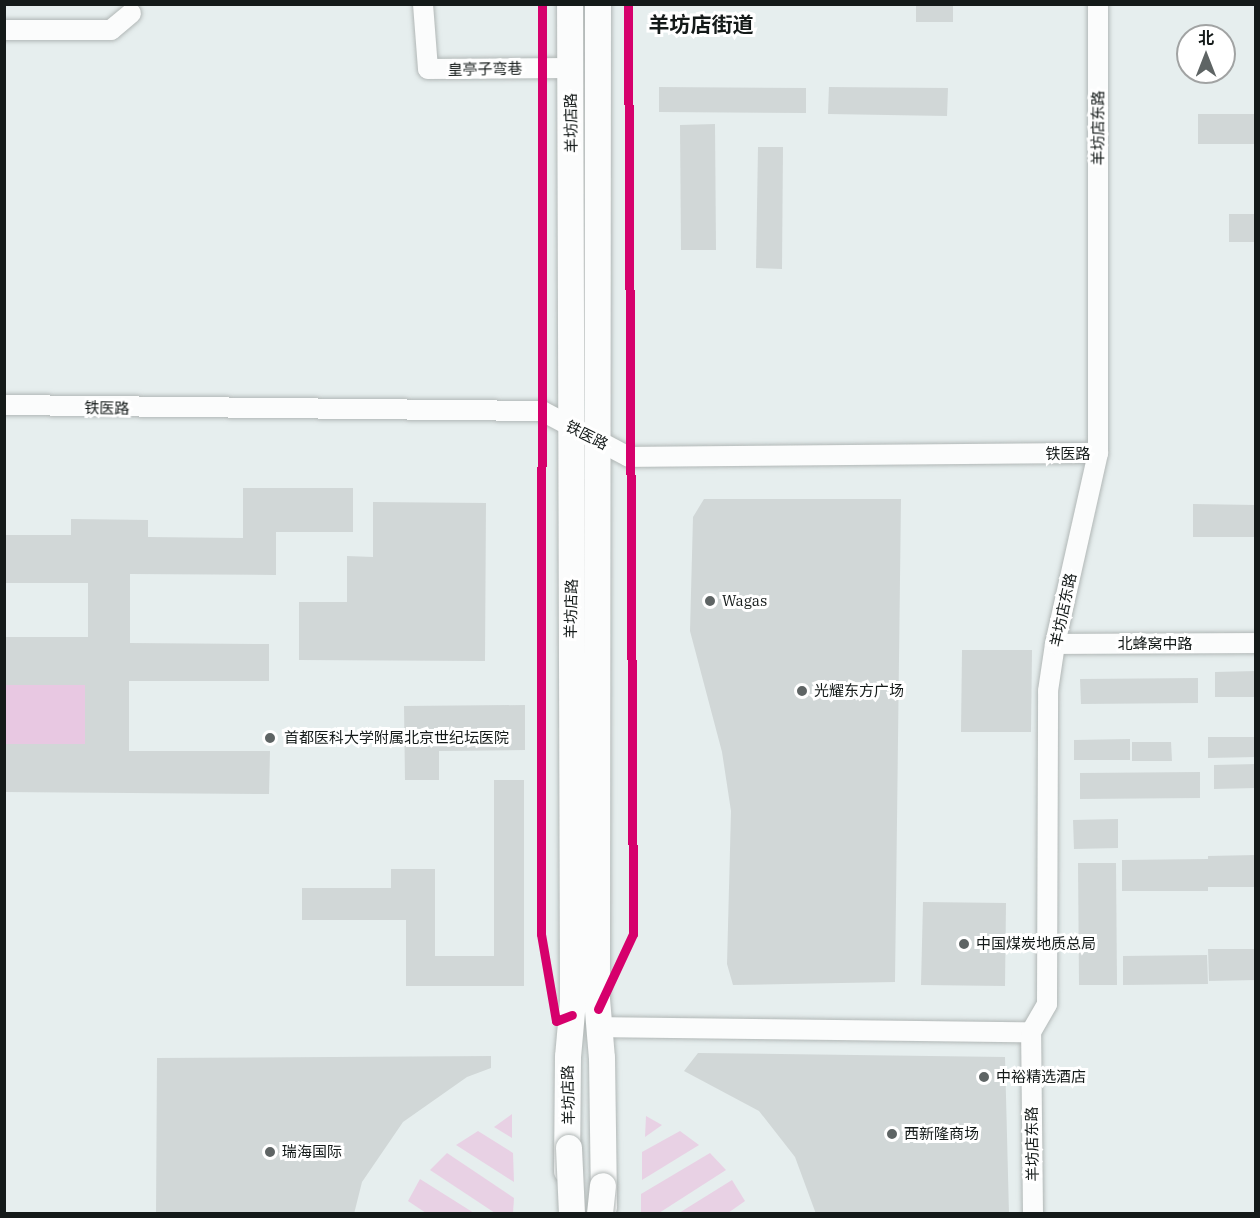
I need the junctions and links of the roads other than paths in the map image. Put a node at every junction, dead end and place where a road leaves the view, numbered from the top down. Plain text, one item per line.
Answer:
1 (423, 4) edge
2 (570, 4) edge
3 (598, 4) edge
4 (1098, 4) edge
5 (137, 7) edge
6 (4, 30) edge
7 (570, 68) junction
8 (4, 405) edge
9 (572, 429) junction
10 (597, 440) junction
11 (1098, 453) junction
12 (1256, 643) edge
13 (1055, 644) junction
14 (600, 1027) junction
15 (1031, 1032) junction
16 (569, 1148) junction
17 (603, 1186) junction
18 (563, 1214) edge
19 (572, 1214) edge
20 (600, 1214) edge
21 (604, 1214) edge
22 (1033, 1214) edge

1 - 7 street, 皇亭子弯巷
2 - 7 main road, 羊坊店路
3 - 10 main road, 羊坊店路
4 - 11 street, 羊坊店东路
5 - 6 street
7 - 9 main road, 羊坊店路
8 - 9 street, 铁医路
9 - 10 street, 铁医路
9 - 16 main road, 羊坊店路
10 - 11 street, 铁医路
10 - 14 main road, 羊坊店路
11 - 13 street, 羊坊店东路
12 - 13 street, 北蜂窝中路
13 - 15 street, 羊坊店东路
14 - 15 street
14 - 17 main road, 羊坊店路
15 - 22 street, 羊坊店东路
16 - 18 main road, 羊坊店路, bridge
16 - 19 main road, bridge
17 - 20 main road, bridge
17 - 21 main road, 羊坊店路, bridge

